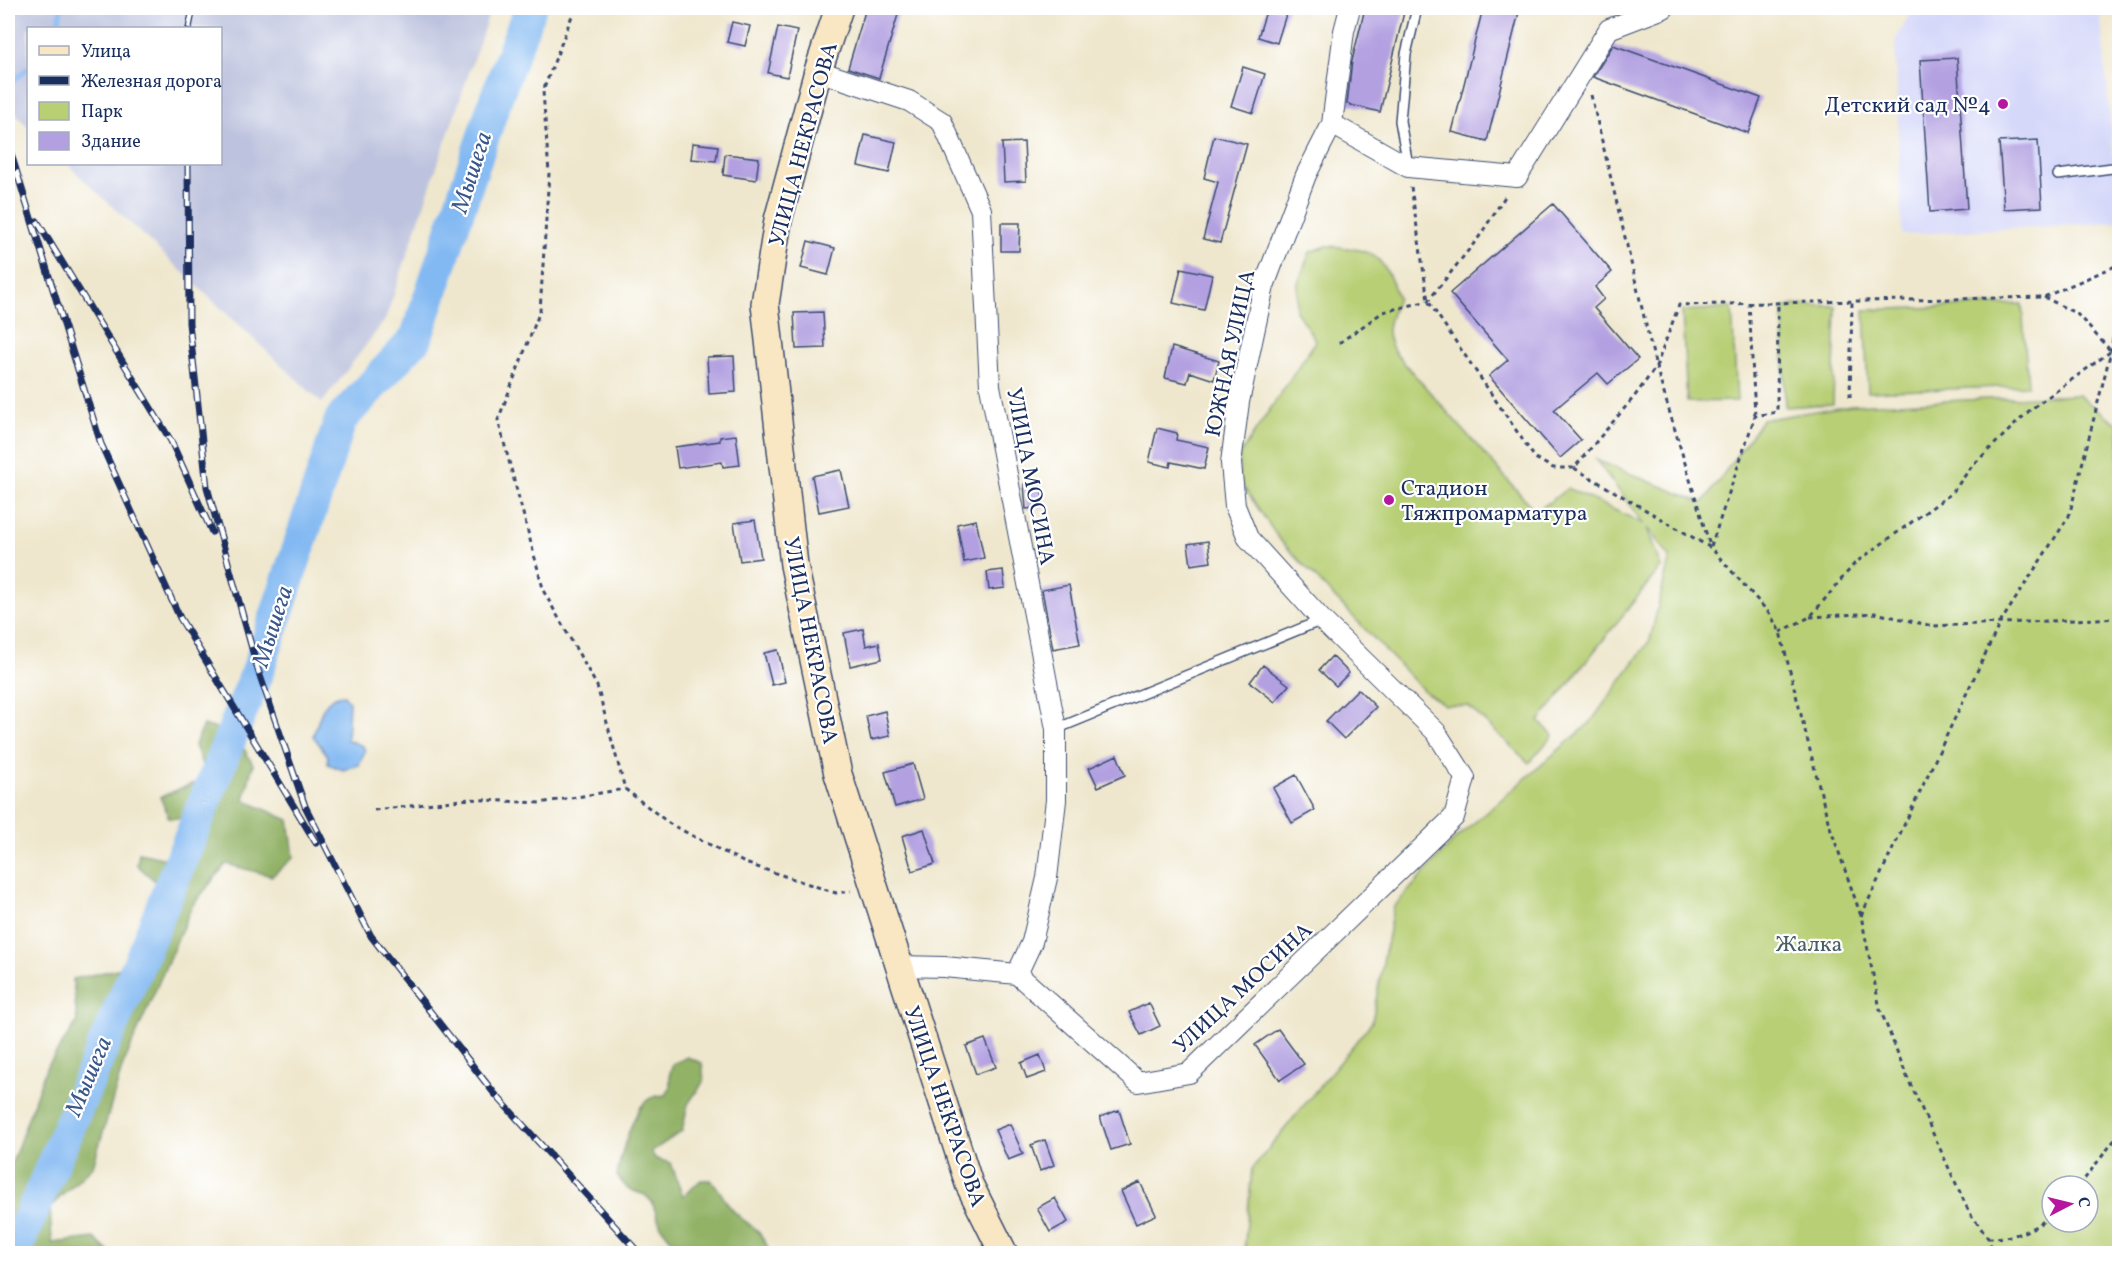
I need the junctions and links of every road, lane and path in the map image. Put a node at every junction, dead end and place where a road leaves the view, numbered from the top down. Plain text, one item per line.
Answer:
1 (575, 8) edge
2 (839, 8) edge
3 (1350, 8) edge
4 (1417, 8) edge
5 (1664, 8) edge
6 (818, 71) junction
7 (1585, 71) junction
8 (1332, 124) junction
9 (1408, 167) junction
10 (2120, 167) edge
11 (2058, 175) dead end
12 (1517, 177) junction
13 (2120, 264) edge
14 (2120, 292) edge
15 (2044, 297) junction
16 (1428, 301) junction
17 (1852, 302) junction
18 (1749, 303) junction
19 (1778, 303) junction
20 (1339, 343) dead end
21 (2111, 351) junction
22 (2120, 361) edge
23 (1656, 367) junction
24 (1850, 397) dead end
25 (1755, 416) junction
26 (1574, 468) junction
27 (1711, 548) junction
28 (1810, 617) junction
29 (2120, 618) edge
30 (1322, 620) junction
31 (2000, 623) junction
32 (1780, 632) junction
33 (1056, 729) junction
34 (1465, 778) joint
35 (626, 789) junction
36 (374, 810) dead end
37 (874, 889) junction
38 (1861, 916) junction
39 (898, 966) junction
40 (1017, 974) junction
41 (2120, 1133) edge
42 (2088, 1174) edge
43 (2040, 1224) edge
44 (1988, 1238) junction
45 (1004, 1254) edge
46 (1994, 1254) edge

1 - 35 path
2 - 6 main road, УЛИЦА НЕКРАСОВА
3 - 8 street, ЮЖНАЯ УЛИЦА
4 - 9 lane
5 - 7 street
6 - 33 street, УЛИЦА МОСИНА
6 - 37 main road, УЛИЦА НЕКРАСОВА
7 - 12 street
7 - 23 path
8 - 9 street
8 - 30 street, ЮЖНАЯ УЛИЦА
9 - 12 street
9 - 16 path
10 - 11 lane
12 - 16 path
13 - 15 path
14 - 21 path
15 - 17 path
15 - 21 path
16 - 20 path
16 - 26 path
17 - 19 path
17 - 24 path
18 - 19 path
18 - 23 path
18 - 25 path
19 - 25 path
21 - 22 path
21 - 28 path
21 - 31 path
23 - 26 path
23 - 27 path
25 - 27 path
26 - 27 path
27 - 32 path
28 - 31 path
28 - 32 path
29 - 31 path
30 - 33 lane
30 - 34 street, ЮЖНАЯ УЛИЦА
31 - 38 path
32 - 38 path
33 - 40 street, УЛИЦА МОСИНА
34 - 40 street, УЛИЦА МОСИНА
35 - 36 path
35 - 37 path
37 - 39 main road, УЛИЦА НЕКРАСОВА
38 - 44 path
39 - 40 street
39 - 45 main road, УЛИЦА НЕКРАСОВА
41 - 42 path
43 - 44 path
44 - 46 path

